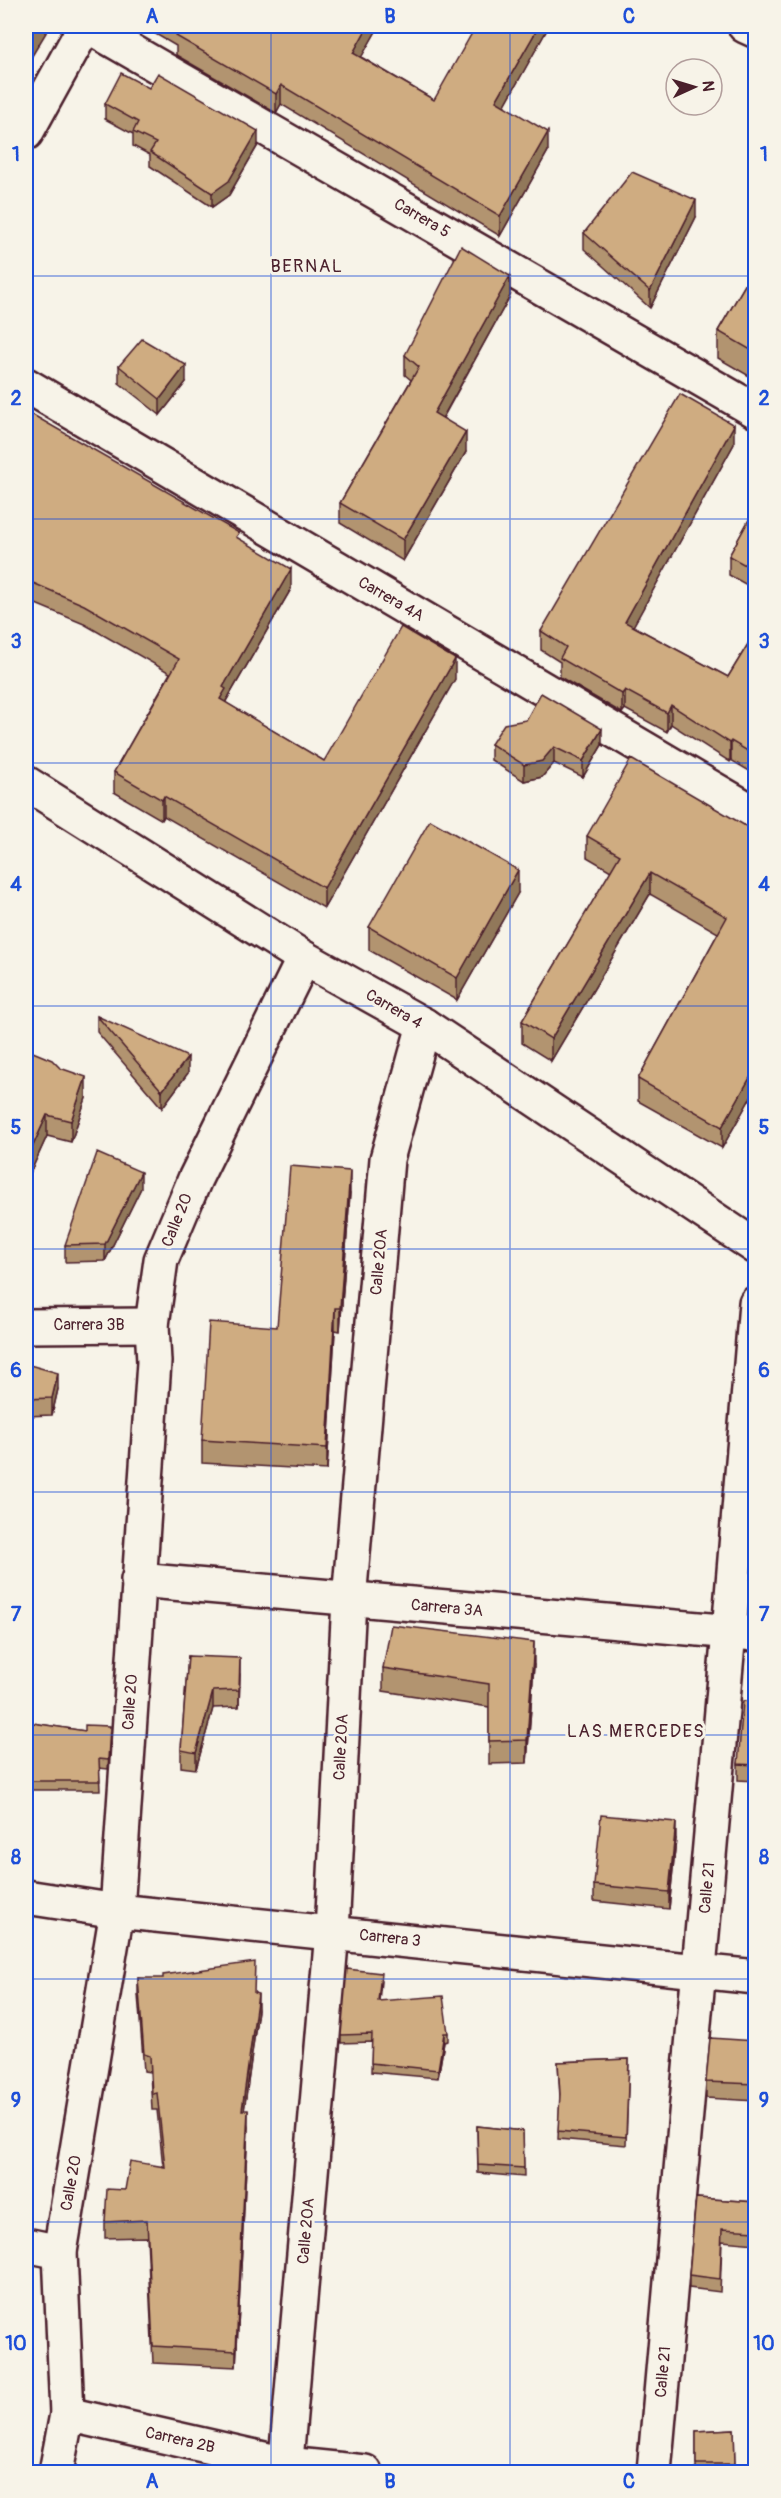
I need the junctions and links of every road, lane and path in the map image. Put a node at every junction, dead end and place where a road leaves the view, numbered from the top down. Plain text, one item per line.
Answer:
1 (86, 26) edge
2 (745, 26) edge
3 (756, 31) edge
4 (26, 132) edge
5 (26, 385) edge
6 (756, 411) edge
7 (26, 783) edge
8 (756, 814) edge
9 (304, 958) junction
10 (424, 1025) junction
11 (756, 1247) edge
12 (756, 1303) edge
13 (152, 1325) junction
14 (26, 1326) edge
15 (138, 1580) junction
16 (349, 1599) junction
17 (742, 1633) edge
18 (26, 1897) edge
19 (117, 1911) junction
20 (332, 1932) junction
21 (699, 1971) junction
22 (756, 1977) edge
23 (26, 2245) edge
24 (60, 2252) junction
25 (67, 2414) junction
26 (286, 2468) edge
27 (56, 2472) edge
28 (365, 2472) edge
29 (654, 2472) edge

1 - 4 street
1 - 6 street, Carrera 5
2 - 3 street
5 - 8 street, Carrera 4A
7 - 9 street, Carrera 4
9 - 10 street, Carrera 4
9 - 13 street, Calle 20
10 - 11 street, Carrera 4
10 - 16 street, Calle 20A
12 - 17 street, Calle 21
13 - 14 street, Carrera 3B
13 - 15 street, Calle 20
15 - 16 street, Carrera 3A
15 - 19 street, Calle 20
16 - 17 street, Carrera 3A
16 - 20 street, Calle 20A
17 - 21 street, Calle 21
18 - 19 street, Carrera 3
19 - 20 street, Carrera 3
19 - 24 street, Calle 20
20 - 21 street, Carrera 3
20 - 26 street, Calle 20A
21 - 22 street, Carrera 3
21 - 29 street, Calle 21
23 - 24 street
24 - 25 street, Calle 20
25 - 26 street, Carrera 2B
25 - 27 street, Calle 20
26 - 28 street, Carrera 2B

